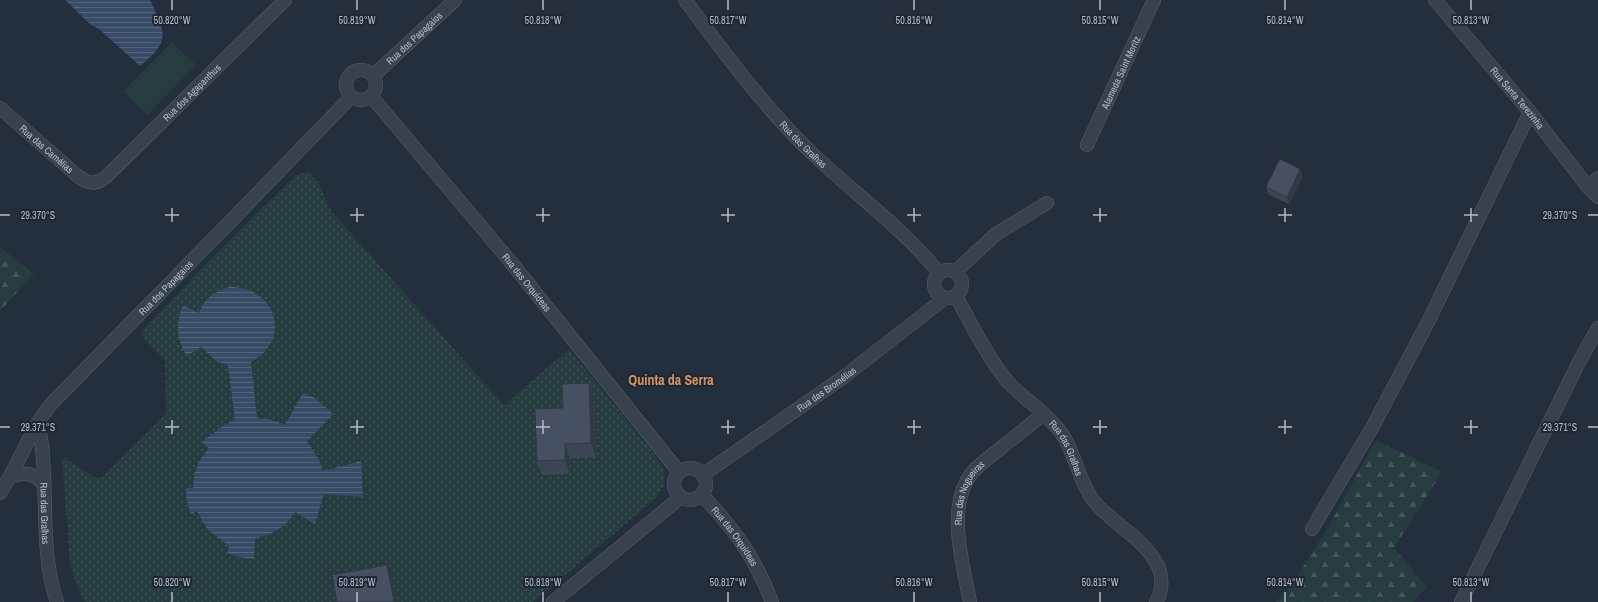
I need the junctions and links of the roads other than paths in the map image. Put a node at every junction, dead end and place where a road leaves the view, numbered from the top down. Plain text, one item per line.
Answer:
1 (285, 0) edge
2 (456, 0) edge
3 (685, 0) edge
4 (1154, 0) edge
5 (1435, 0) edge
6 (373, 76) junction
7 (371, 96) junction
8 (350, 97) junction
9 (0, 108) edge
10 (1530, 112) junction
11 (1087, 145) dead end
12 (1598, 178) edge
13 (96, 183) joint
14 (1588, 187) junction
15 (1598, 197) edge
16 (1048, 203) dead end
17 (955, 272) junction
18 (939, 273) junction
19 (951, 297) junction
20 (1598, 328) edge
21 (1044, 414) junction
22 (37, 424) junction
23 (678, 472) junction
24 (704, 474) junction
25 (11, 476) junction
26 (44, 484) junction
27 (0, 492) edge
28 (702, 495) junction
29 (681, 497) junction
30 (1312, 529) dead end
31 (57, 602) edge
32 (552, 602) edge
33 (772, 602) edge
34 (970, 602) edge
35 (1156, 602) edge
36 (1461, 602) edge

1 - 13 street, Rua dos Agapanthus
2 - 6 street, Rua dos Papagaios
3 - 18 street, Rua das Gralhas
4 - 11 street, Alameda Saint Moritz
5 - 10 street, Rua Santa Terezinha
6 - 7 street
6 - 8 street
7 - 8 street
7 - 23 street, Rua das Orquídeas
8 - 22 street, Rua dos Papagaios
9 - 13 street, Rua das Camélias
10 - 14 street, Rua Santa Terezinha
10 - 30 street
12 - 14 street
14 - 15 street, Rua Santa Terezinha
16 - 17 street
17 - 18 street
17 - 19 street
18 - 19 street
19 - 21 street, Rua das Gralhas
19 - 24 street, Rua das Bromélias
20 - 36 street
21 - 34 street, Rua das Nogueiras
21 - 35 street, Rua das Gralhas
22 - 25 street, Rua dos Papagaios
22 - 26 street, Rua das Gralhas
23 - 24 street
23 - 29 street
24 - 28 street
25 - 26 street
25 - 27 street, Rua dos Papagaios
26 - 31 street, Rua das Gralhas
28 - 29 street
28 - 33 street, Rua das Orquídeas
29 - 32 street

